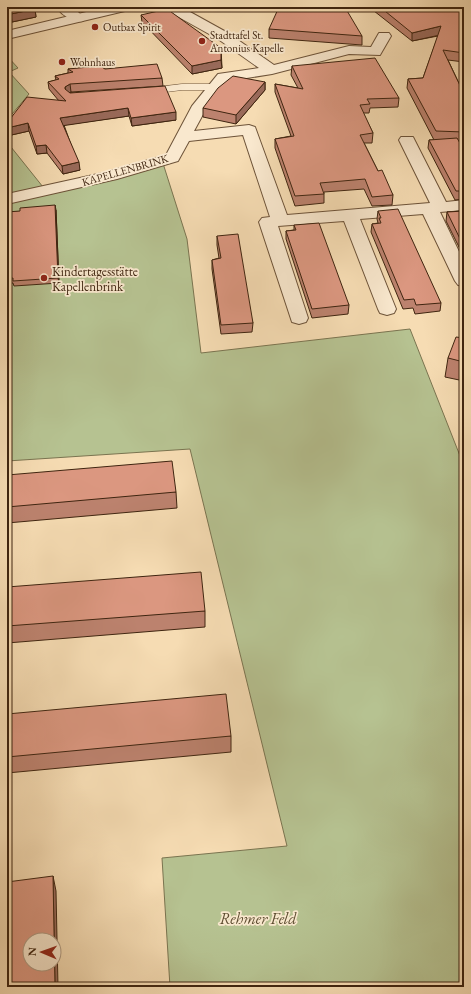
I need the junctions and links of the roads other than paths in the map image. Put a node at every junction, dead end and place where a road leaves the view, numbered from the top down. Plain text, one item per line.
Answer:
1 (63, 7) edge
2 (124, 7) edge
3 (171, 7) edge
4 (78, 18) junction
5 (7, 35) edge
6 (384, 36) dead end
7 (272, 70) junction
8 (215, 87) junction
9 (140, 92) edge
10 (182, 138) junction
11 (407, 140) dead end
12 (7, 198) edge
13 (464, 205) edge
14 (435, 208) junction
15 (350, 215) junction
16 (280, 221) junction
17 (464, 281) edge
18 (387, 309) dead end
19 (299, 318) dead end

1 - 4 street
2 - 4 street
3 - 7 street
4 - 5 street
6 - 7 street, KAPELLENBRINK
7 - 8 street, KAPELLENBRINK
8 - 9 lane
8 - 10 street, KAPELLENBRINK
10 - 12 street, KAPELLENBRINK
10 - 16 street
11 - 14 street
13 - 14 street
14 - 15 street
14 - 17 street
15 - 16 street
15 - 18 street
16 - 19 street

